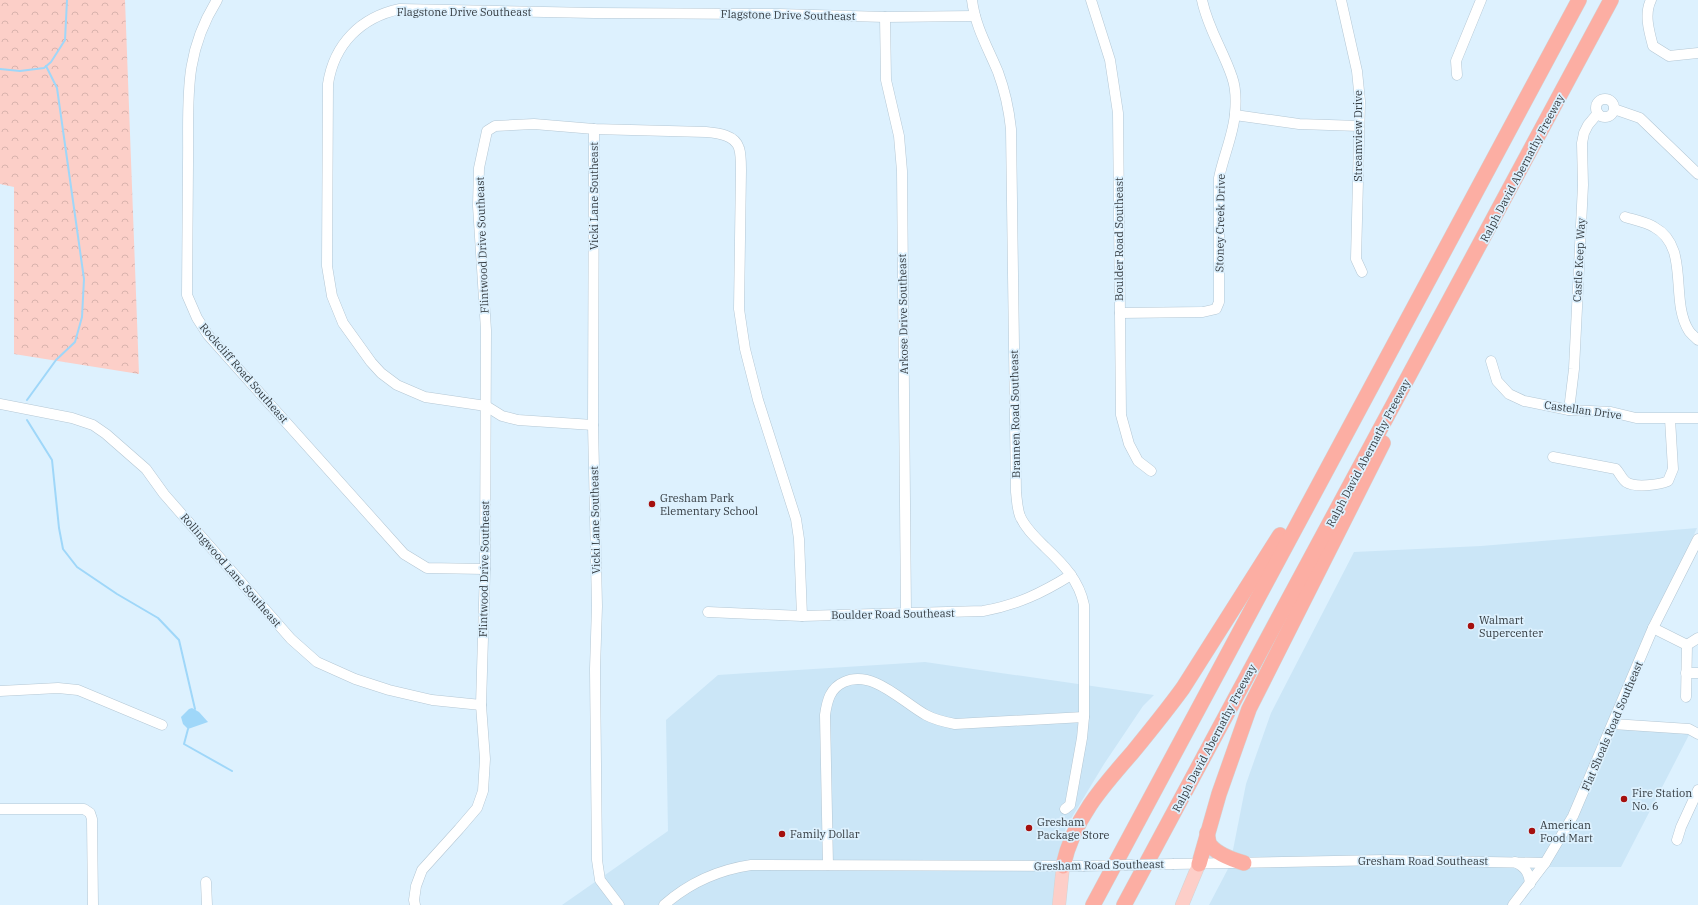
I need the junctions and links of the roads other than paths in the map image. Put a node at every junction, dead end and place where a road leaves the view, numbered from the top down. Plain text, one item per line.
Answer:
1 (217, 0) edge
2 (972, 0) edge
3 (1091, 0) edge
4 (1202, 0) edge
5 (1341, 0) edge
6 (1481, 0) edge
7 (1579, 0) edge
8 (1611, 0) edge
9 (1651, 0) edge
10 (975, 16) junction
11 (885, 17) junction
12 (1698, 53) edge
13 (1457, 75) dead end
14 (1236, 115) junction
15 (1359, 126) junction
16 (594, 129) junction
17 (1698, 174) edge
18 (1625, 217) dead end
19 (1362, 272) dead end
20 (1120, 313) junction
21 (1698, 340) edge
22 (1425, 347) junction
23 (1491, 361) dead end
24 (1362, 401) junction
25 (0, 404) edge
26 (486, 406) junction
27 (1569, 410) junction
28 (1698, 418) edge
29 (1666, 419) junction
30 (593, 424) junction
31 (1553, 456) dead end
32 (1151, 472) dead end
33 (1698, 539) edge
34 (485, 569) junction
35 (1071, 575) junction
36 (708, 612) dead end
37 (906, 613) junction
38 (802, 616) junction
39 (1653, 628) junction
40 (1698, 638) edge
41 (1687, 645) junction
42 (1686, 673) junction
43 (1698, 673) edge
44 (0, 691) edge
45 (1686, 697) dead end
46 (481, 705) junction
47 (1084, 717) junction
48 (1613, 724) junction
49 (162, 725) dead end
50 (1698, 734) edge
51 (1698, 790) edge
52 (1066, 809) dead end
53 (0, 810) edge
54 (1207, 833) junction
55 (1677, 840) dead end
56 (1515, 862) junction
57 (1244, 863) junction
58 (1546, 863) junction
59 (1199, 864) junction
60 (828, 865) junction
61 (1064, 866) junction
62 (206, 882) dead end
63 (1530, 884) junction
64 (93, 905) edge
65 (207, 905) edge
66 (415, 905) edge
67 (619, 905) edge
68 (664, 905) edge
69 (1059, 905) edge
70 (1093, 905) edge
71 (1124, 905) edge
72 (1182, 905) edge
73 (1513, 905) edge

1 - 34 street, Rockcliff Road Southeast
2 - 10 street, Brannen Road Southeast
3 - 20 street, Boulder Road Southeast
4 - 14 street, Stoney Creek Drive
5 - 15 street, Streamview Drive
6 - 13 street
7 - 24 highway
8 - 22 highway, Ralph David Abernathy Freeway
9 - 12 street
10 - 11 street, Flagstone Drive Southeast
10 - 35 street, Brannen Road Southeast
11 - 26 street, Flagstone Drive Southeast
11 - 37 street, Arkose Drive Southeast
14 - 15 street
14 - 20 street, Stoney Creek Drive
15 - 19 street, Streamview Drive
16 - 26 street, Flintwood Drive Southeast
16 - 30 street, Vicki Lane Southeast
16 - 38 street, Flintwood Drive Southeast
17 - 27 street, Castle Keep Way
18 - 21 street
20 - 32 street, Boulder Road Southeast
22 - 54 highway
22 - 71 highway, Ralph David Abernathy Freeway
23 - 27 street, Castellan Drive
24 - 61 highway
24 - 70 highway
25 - 46 street, Rollingwood Lane Southeast
26 - 30 street, Flagstone Drive Southeast
26 - 34 street, Flintwood Drive Southeast
27 - 29 street, Castellan Drive
28 - 29 street, Castellan Drive
29 - 31 street
30 - 67 street, Vicki Lane Southeast
33 - 39 street, Flat Shoals Road Southeast
34 - 46 street, Flintwood Drive Southeast
35 - 37 street, Boulder Road Southeast
35 - 47 street, Brannen Road Southeast
36 - 38 street, Boulder Road Southeast
37 - 38 street, Boulder Road Southeast
39 - 41 street
39 - 48 street, Flat Shoals Road Southeast
40 - 41 street
41 - 42 street
42 - 43 street
42 - 45 street
44 - 49 street
46 - 66 street, Flintwood Drive Southeast
47 - 52 street, Brannen Road Southeast
47 - 60 street
48 - 50 street
48 - 58 street, Flat Shoals Road Southeast
51 - 55 street
53 - 64 street
54 - 57 highway
54 - 59 highway
56 - 57 street, Gresham Road Southeast
56 - 58 street, Gresham Road Southeast
56 - 63 street
57 - 59 street, Gresham Road Southeast
58 - 63 street, Flat Shoals Road Southeast
59 - 61 street, Gresham Road Southeast, bridge
59 - 72 main road
60 - 61 street, Gresham Road Southeast
60 - 68 street, Gresham Road Southeast
61 - 69 main road
62 - 65 street
63 - 73 street, Flat Shoals Road Southeast

